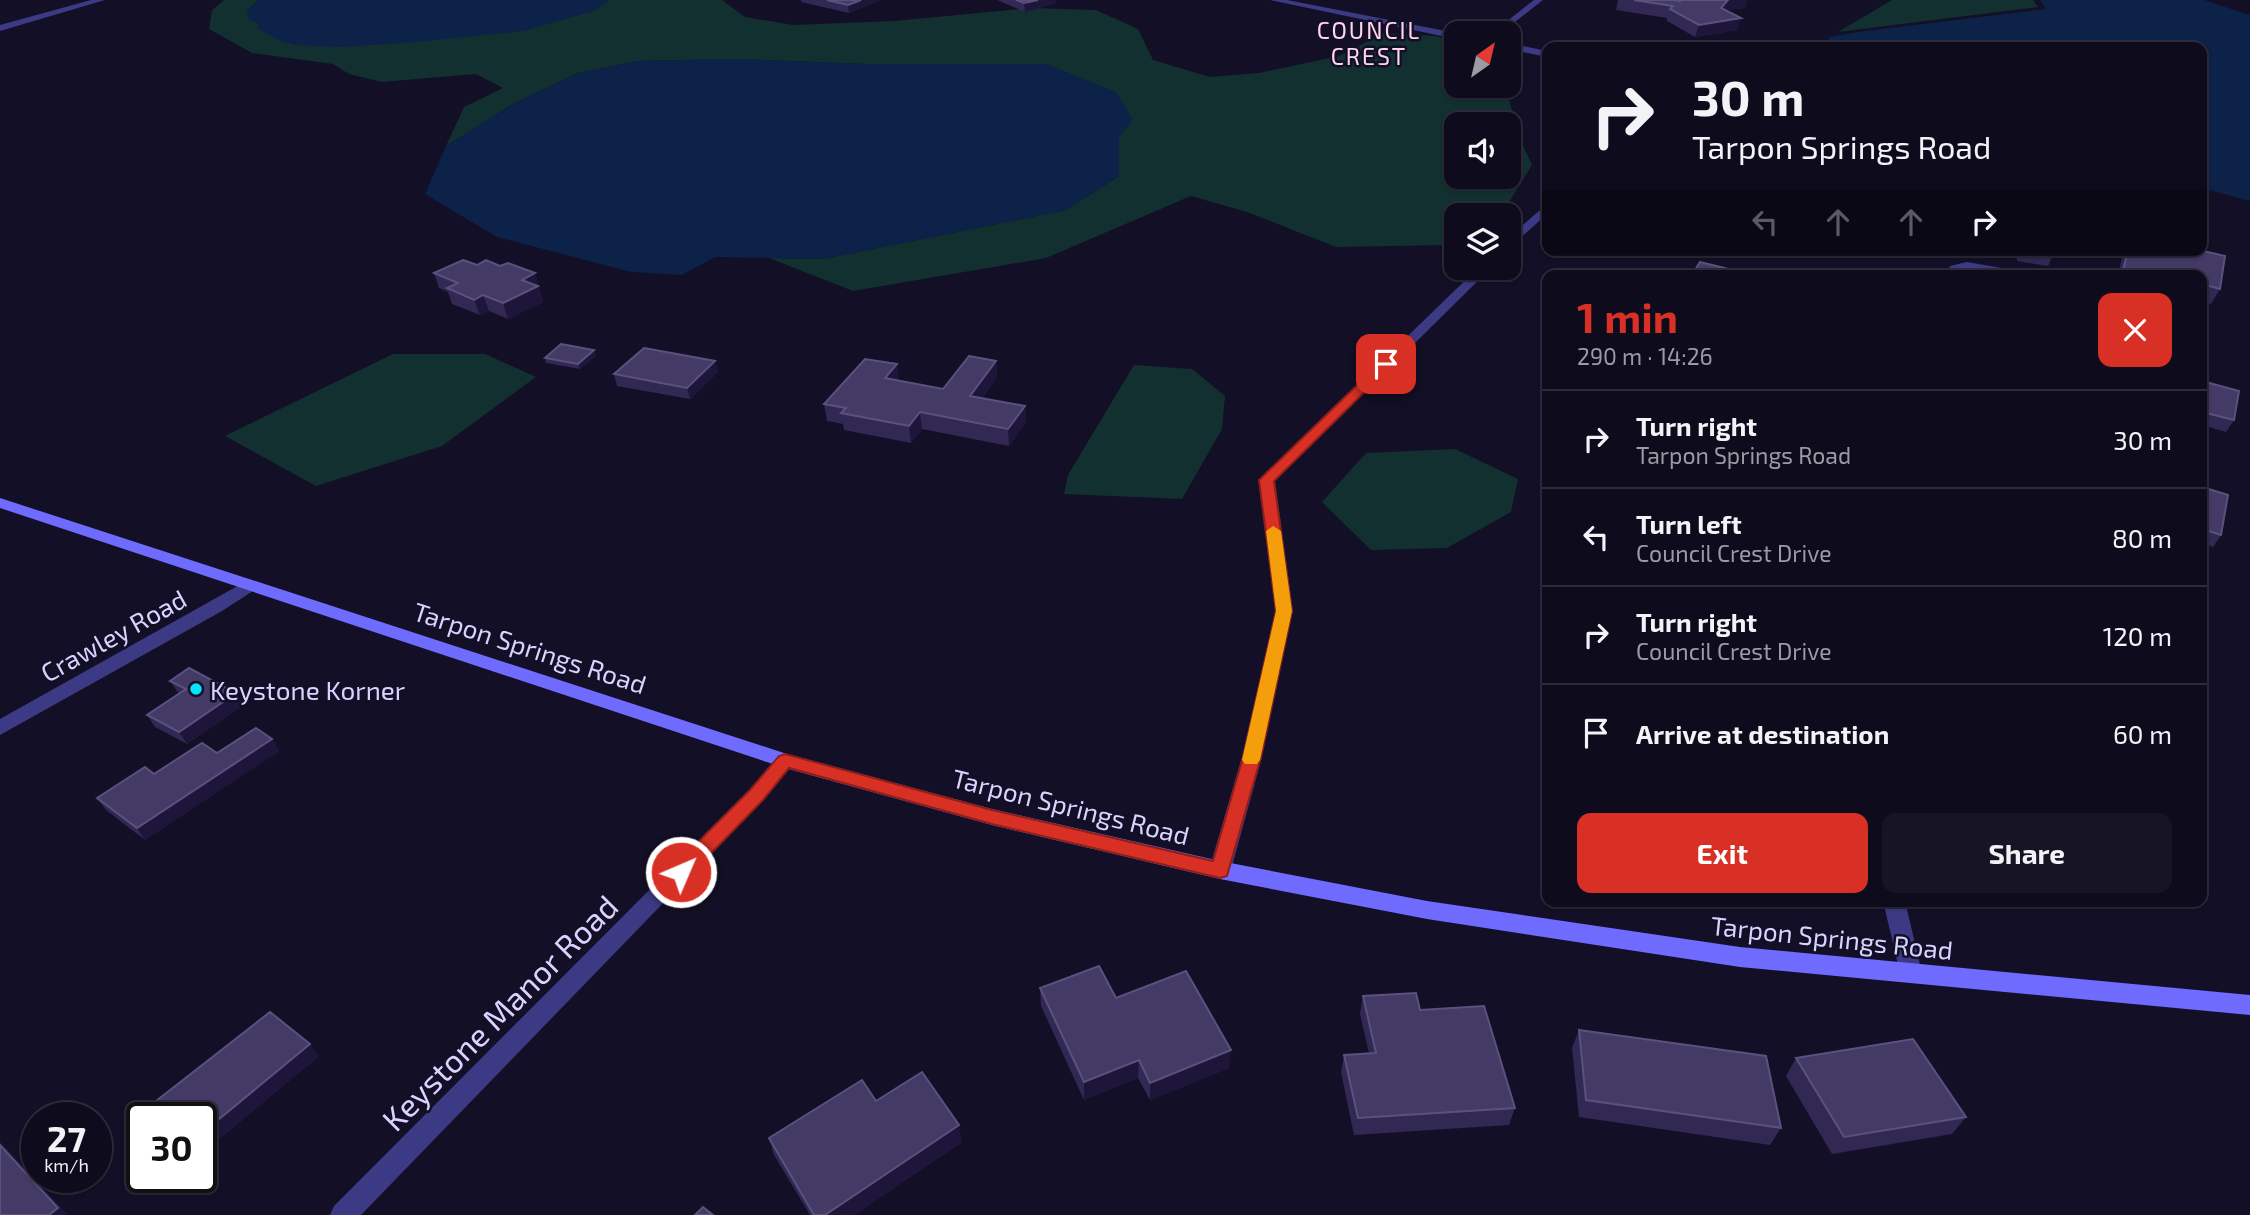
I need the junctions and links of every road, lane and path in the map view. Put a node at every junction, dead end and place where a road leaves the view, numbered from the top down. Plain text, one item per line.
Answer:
1 (101, 0) edge
2 (1273, 0) edge
3 (1539, 0) edge
4 (1512, 21) edge
5 (0, 28) edge
6 (1444, 34) edge
7 (1521, 49) edge
8 (1542, 53) edge
9 (1542, 212) edge
10 (1521, 232) edge
11 (1954, 270) edge
12 (1990, 270) edge
13 (1473, 280) edge
14 (0, 503) edge
15 (250, 585) junction
16 (0, 728) edge
17 (785, 761) junction
18 (1220, 870) junction
19 (1896, 907) edge
20 (1911, 973) junction
21 (2250, 1006) edge
22 (343, 1215) edge

1 - 5 street
2 - 6 street
3 - 4 street
7 - 8 street
9 - 10 street
11 - 12 street
13 - 18 street
14 - 15 main road, Tarpon Springs Road
15 - 16 street, Crawley Road
15 - 17 main road, Tarpon Springs Road
17 - 18 main road, Tarpon Springs Road
17 - 22 street, Keystone Manor Road
18 - 20 main road, Tarpon Springs Road
19 - 20 street
20 - 21 main road, Tarpon Springs Road

